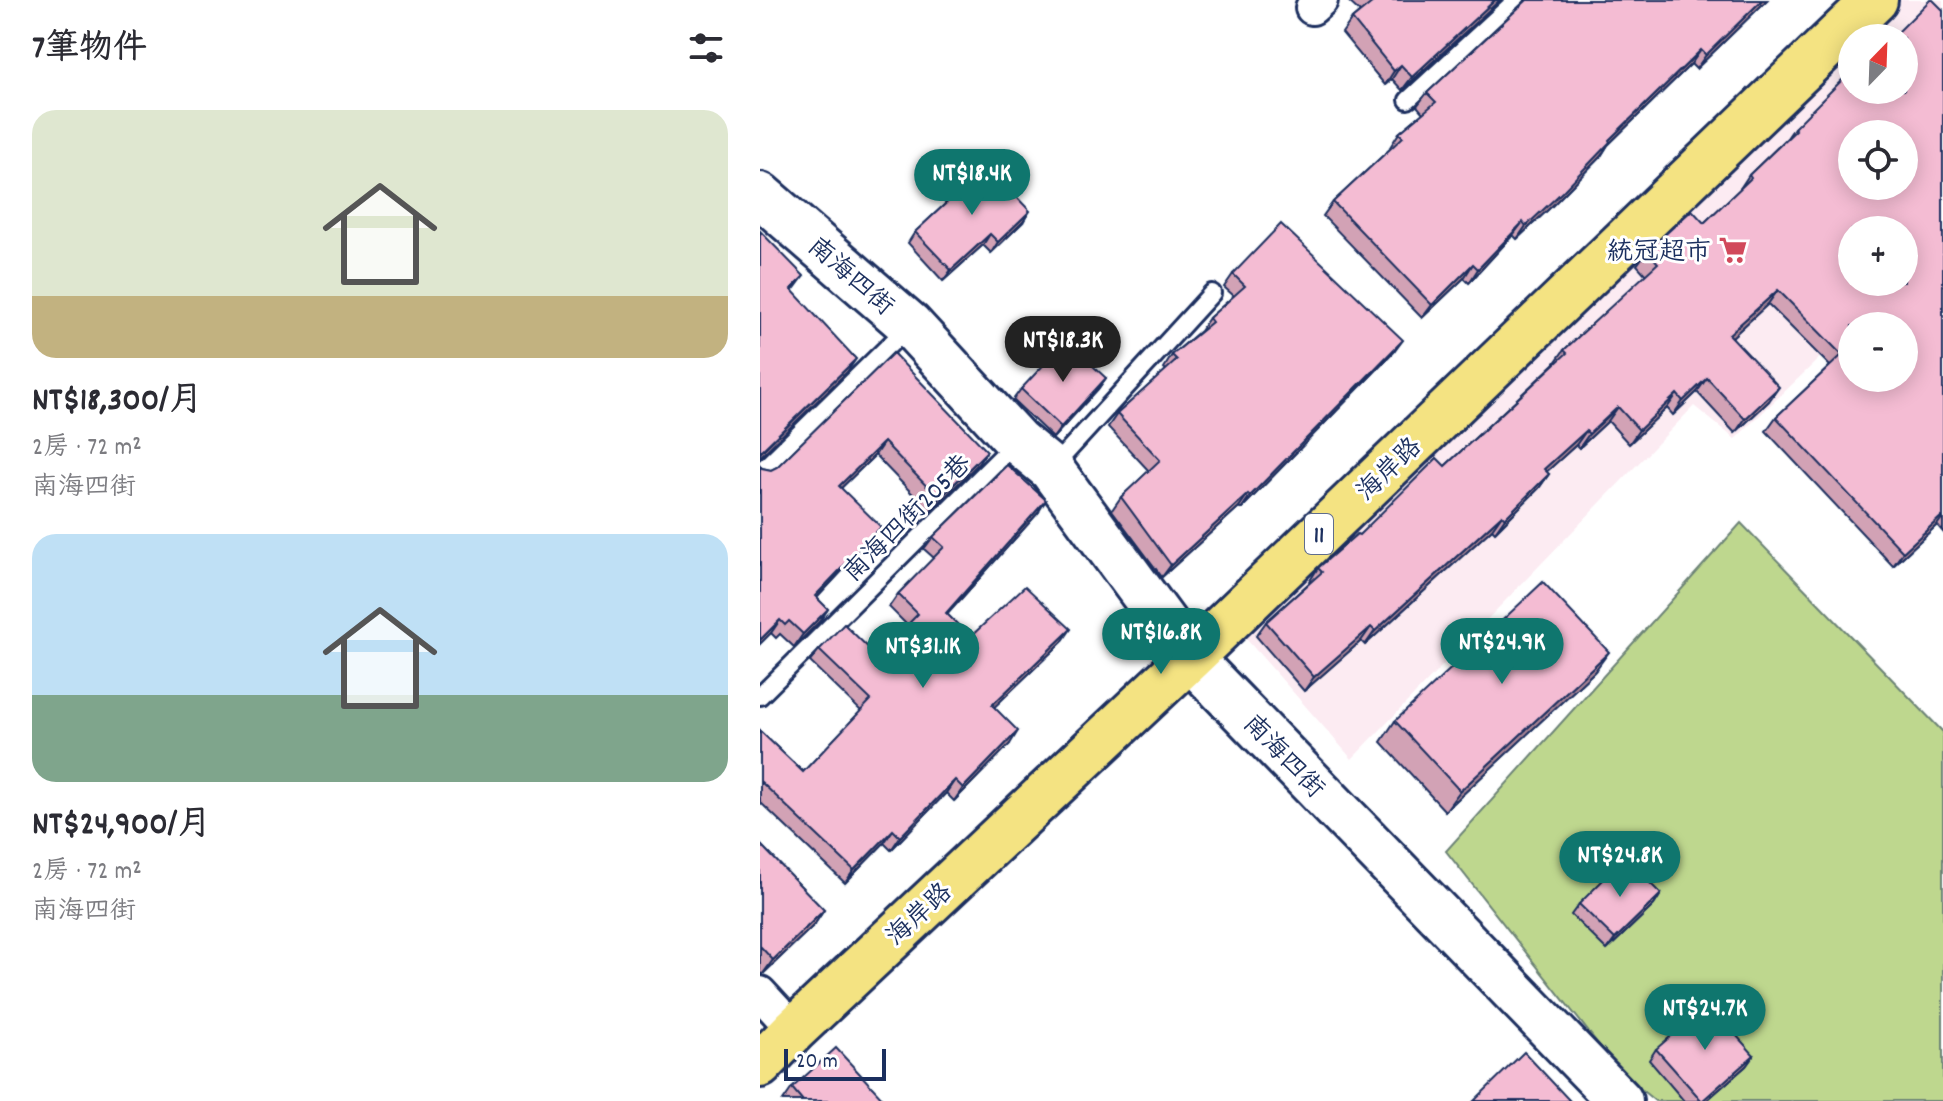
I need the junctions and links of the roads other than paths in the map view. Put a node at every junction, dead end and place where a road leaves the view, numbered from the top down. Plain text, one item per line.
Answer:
1 (1516, 0) edge
2 (1875, 0) edge
3 (1408, 100) dead end
4 (760, 195) edge
5 (1212, 293) dead end
6 (910, 325) junction
7 (1017, 441) junction
8 (1051, 469) junction
9 (760, 472) edge
10 (1190, 658) junction
11 (760, 696) edge
12 (760, 993) edge
13 (794, 1030) junction
14 (760, 1065) edge
15 (1620, 1101) edge

1 - 3 lane
2 - 10 main road, 海岸路 / 11
4 - 6 street, 南海四街
5 - 8 lane
6 - 7 street, 南海四街
6 - 9 lane
7 - 8 street, 南海四街
7 - 11 lane, 南海四街205巷
8 - 10 street, 南海四街
10 - 13 main road, 海岸路 / 11
10 - 15 street, 南海四街
12 - 13 street
13 - 14 main road, 海岸路 / 11

